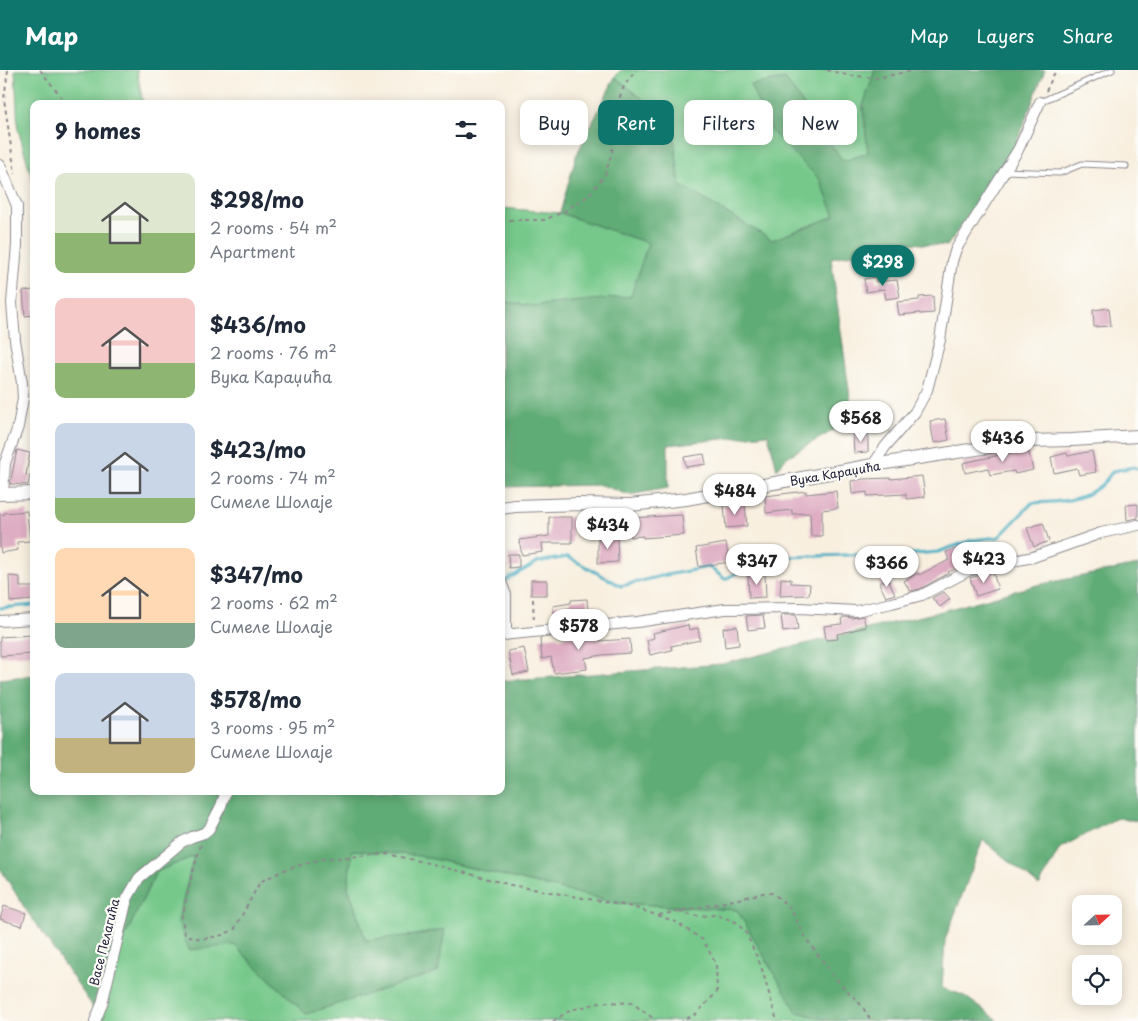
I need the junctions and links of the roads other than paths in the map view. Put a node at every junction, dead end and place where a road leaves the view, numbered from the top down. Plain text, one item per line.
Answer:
1 (1112, 70) edge
2 (1040, 102) joint
3 (0, 165) edge
4 (1126, 166) dead end
5 (1005, 170) junction
6 (1138, 436) edge
7 (873, 466) junction
8 (1, 493) edge
9 (30, 493) edge
10 (505, 507) edge
11 (1138, 525) edge
12 (505, 592) edge
13 (505, 615) edge
14 (30, 619) edge
15 (0, 621) edge
16 (505, 635) edge
17 (225, 795) edge
18 (95, 1021) edge

1 - 2 lane
2 - 5 street
3 - 8 street
4 - 5 lane
5 - 7 street
6 - 7 street, Вука Караџића
7 - 10 street, Вука Караџића
8 - 9 street
11 - 16 street
12 - 13 street
14 - 15 street
17 - 18 street, Васе Пелагића

